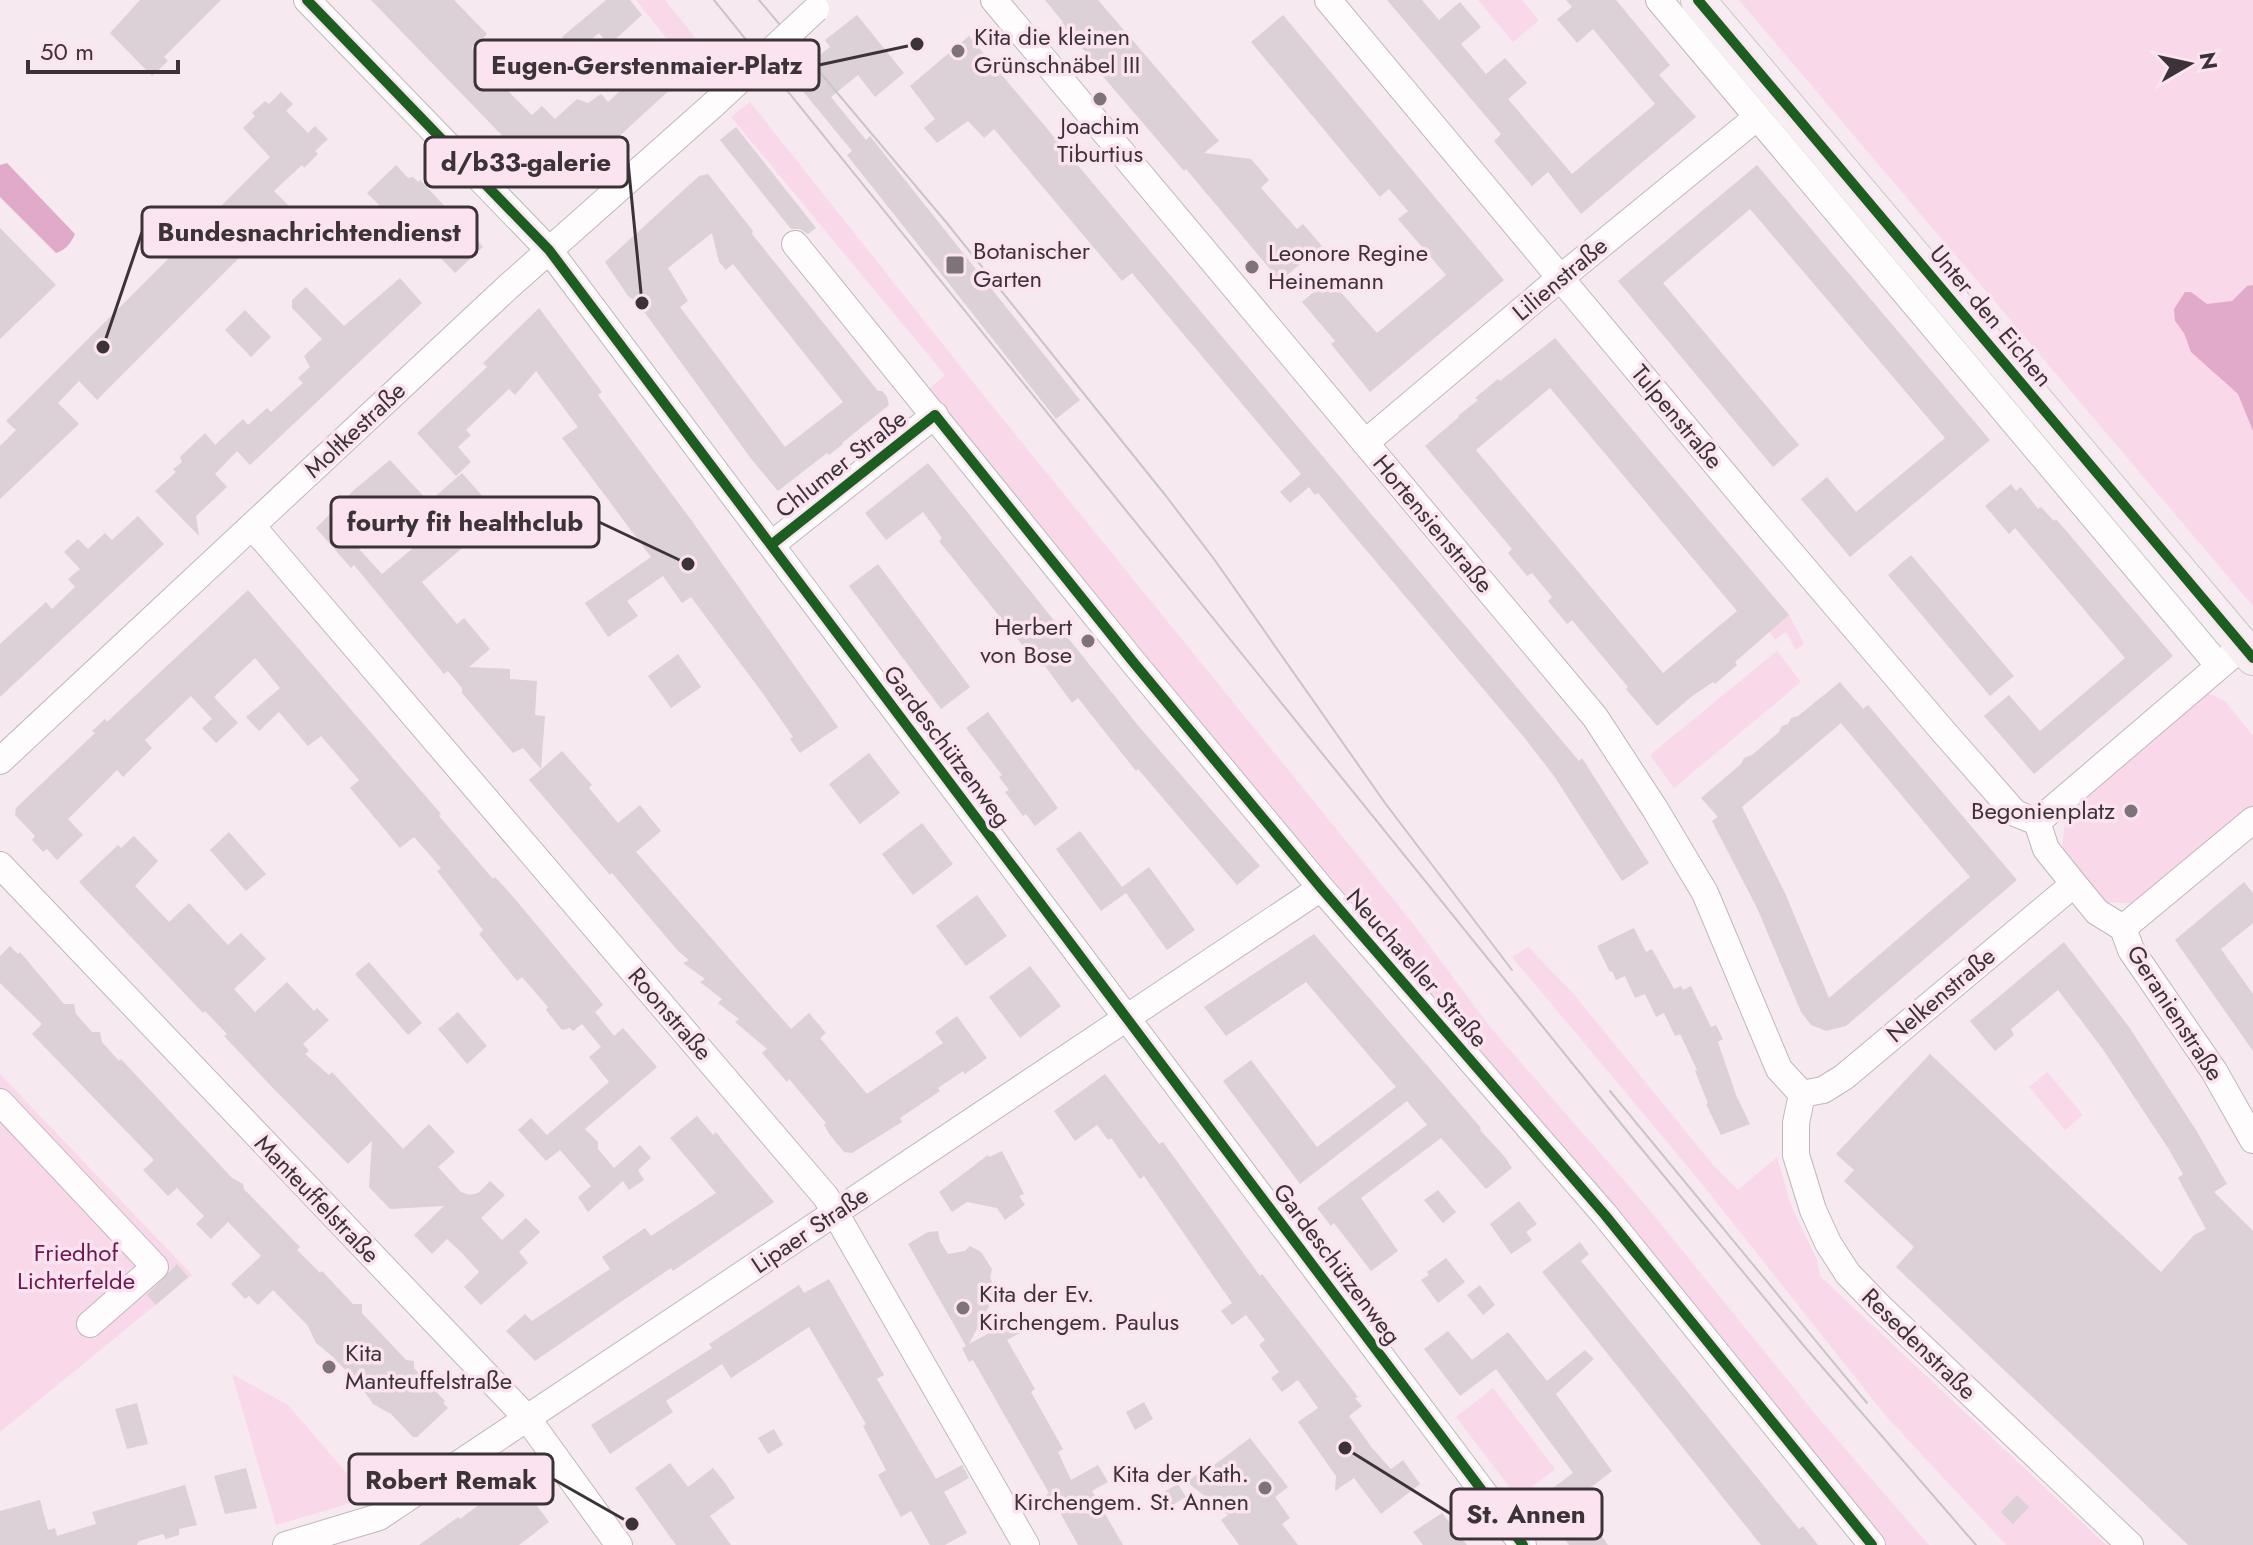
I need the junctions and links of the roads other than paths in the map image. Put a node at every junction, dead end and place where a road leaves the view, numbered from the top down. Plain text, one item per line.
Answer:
1 (307, 0) edge
2 (994, 0) edge
3 (1328, 0) edge
4 (1659, 0) edge
5 (1698, 0) edge
6 (821, 4) edge
7 (1756, 118) junction
8 (795, 244) dead end
9 (549, 250) junction
10 (1561, 278) junction
11 (935, 415) junction
12 (1365, 443) junction
13 (252, 526) junction
14 (771, 545) junction
15 (2238, 656) edge
16 (0, 761) edge
17 (2253, 820) edge
18 (2037, 822) junction
19 (0, 865) edge
20 (2074, 884) junction
21 (1321, 888) junction
22 (2123, 928) junction
23 (1127, 1018) junction
24 (1802, 1094) junction
25 (0, 1102) edge
26 (2253, 1140) edge
27 (836, 1212) junction
28 (90, 1324) dead end
29 (527, 1418) junction
30 (286, 1545) edge
31 (619, 1545) edge
32 (1026, 1545) edge
33 (1523, 1545) edge
34 (1872, 1545) edge
35 (2130, 1545) edge

1 - 9 street, Gardeschützenweg
2 - 12 street, Hortensienstraße
3 - 10 street, Tulpenstraße
4 - 7 street
5 - 15 main road, Unter den Eichen
6 - 9 street, Moltkestraße, bridge
7 - 10 street, Lilienstraße
7 - 15 street
8 - 11 street, Neuchateller Straße
9 - 13 street, Moltkestraße
9 - 14 street, Gardeschützenweg
10 - 12 street, Lilienstraße
10 - 18 street, Tulpenstraße
11 - 14 street, Chlumer Straße
11 - 21 street, Neuchateller Straße
12 - 24 street, Hortensienstraße
13 - 16 street, Moltkestraße
13 - 27 street, Roonstraße
14 - 23 street, Gardeschützenweg
15 - 18 street
17 - 22 street
18 - 20 street
19 - 29 street, Manteuffelstraße
20 - 22 street
20 - 24 street, Nelkenstraße
21 - 23 street, Lipaer Straße
21 - 34 street, Neuchateller Straße
22 - 26 street, Geranienstraße
23 - 27 street, Lipaer Straße
23 - 33 street, Gardeschützenweg
24 - 35 street, Resedenstraße
25 - 28 street
27 - 29 street, Lipaer Straße
27 - 32 street, Roonstraße
29 - 30 street, Lipaer Straße
29 - 31 street, Manteuffelstraße

